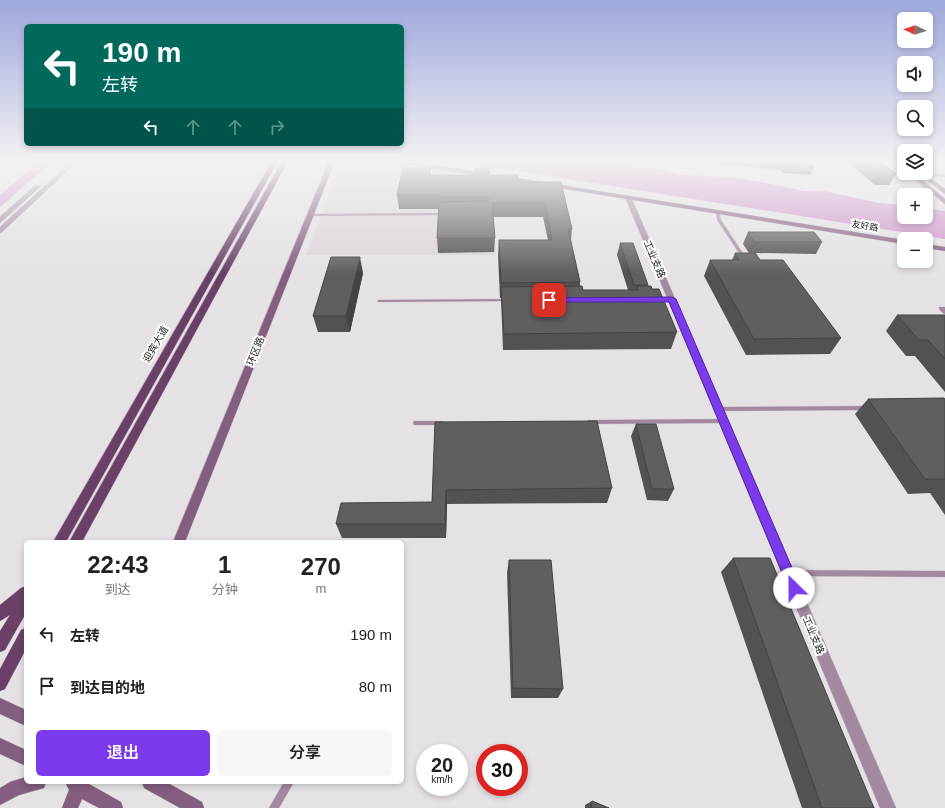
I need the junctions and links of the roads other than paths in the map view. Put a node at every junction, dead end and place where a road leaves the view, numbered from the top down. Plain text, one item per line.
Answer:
1 (25, 199) edge
2 (35, 199) edge
3 (254, 199) edge
4 (264, 199) edge
5 (317, 199) edge
6 (629, 199) edge
7 (644, 199) edge
8 (717, 211) junction
9 (453, 214) edge
10 (310, 215) junction
11 (0, 221) edge
12 (1, 230) edge
13 (897, 241) edge
14 (933, 247) edge
15 (945, 249) edge
16 (748, 265) edge
17 (648, 299) edge
18 (672, 299) junction
19 (380, 300) dead end
20 (514, 300) edge
21 (945, 308) edge
22 (945, 313) edge
23 (877, 408) edge
24 (718, 409) junction
25 (724, 421) junction
26 (582, 422) edge
27 (416, 423) dead end
28 (447, 423) edge
29 (60, 540) edge
30 (76, 540) edge
31 (180, 540) edge
32 (788, 573) junction
33 (945, 574) edge
34 (24, 595) edge
35 (24, 603) edge
36 (0, 614) edge
37 (24, 638) edge
38 (0, 645) edge
39 (0, 684) edge
40 (0, 706) edge
41 (24, 717) edge
42 (0, 746) edge
43 (24, 757) edge
44 (31, 784) edge
45 (77, 784) edge
46 (154, 784) edge
47 (288, 784) edge
48 (0, 797) edge
49 (70, 808) edge
50 (115, 808) edge
51 (196, 808) edge
52 (274, 808) edge
53 (888, 808) edge

1 - 11 street
2 - 12 street
3 - 29 main road, 迎宾大道
4 - 30 main road
5 - 10 street, 环区路
6 - 18 street, 工业支路
7 - 8 street, 友好路
8 - 13 street, 友好路
8 - 16 lane
9 - 10 lane
10 - 31 street, 环区路
14 - 15 street
17 - 18 lane
18 - 24 street, 工业支路
19 - 20 lane
21 - 22 lane
23 - 24 lane
24 - 25 street, 工业支路
25 - 26 lane
25 - 32 street, 工业支路
27 - 28 lane
32 - 33 lane
32 - 53 street, 工业支路
34 - 36 main road
35 - 38 main road
37 - 39 main road
40 - 41 street
42 - 43 street
44 - 48 street
45 - 49 street
45 - 50 street
46 - 51 street
47 - 52 lane

